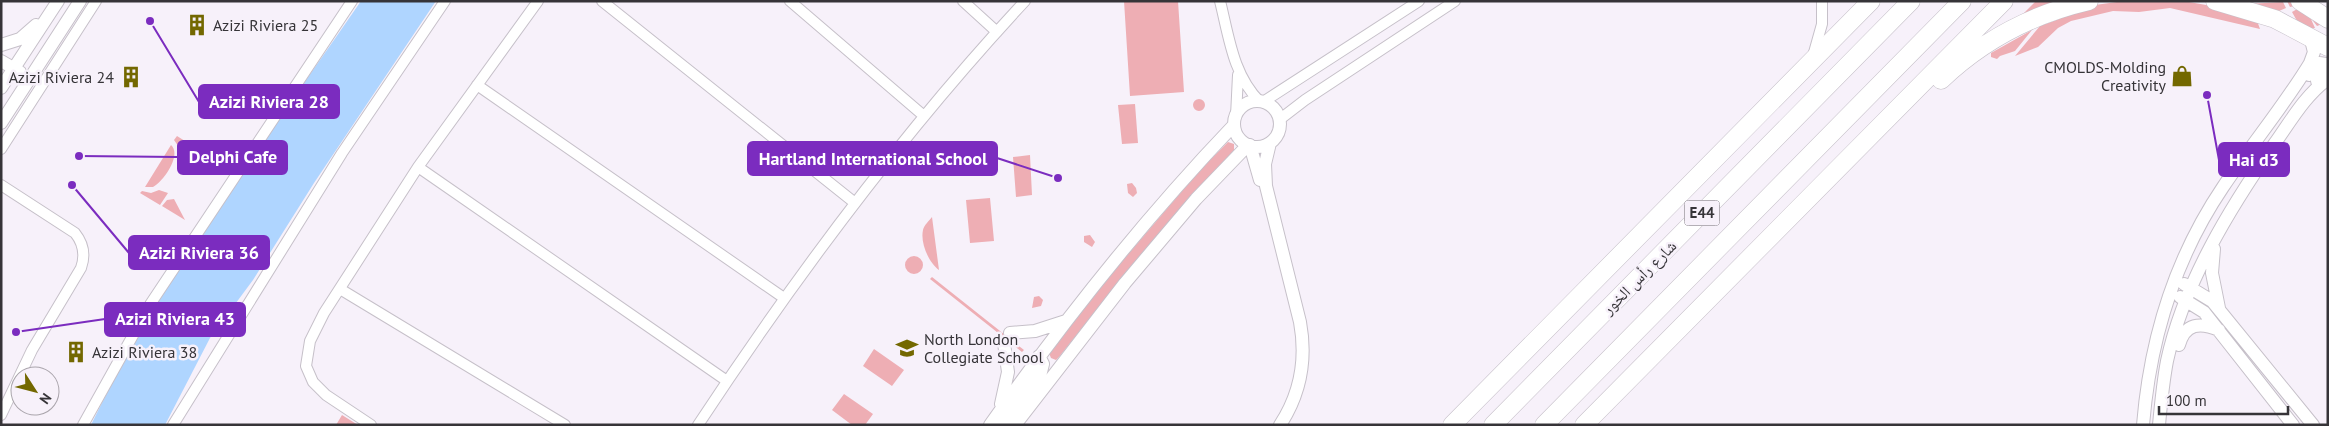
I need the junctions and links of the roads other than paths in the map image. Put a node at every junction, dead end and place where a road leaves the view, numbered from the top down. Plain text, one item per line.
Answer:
1 (80, 1) edge
2 (96, 1) edge
3 (352, 1) edge
4 (445, 1) edge
5 (538, 1) edge
6 (602, 1) edge
7 (790, 1) edge
8 (963, 1) edge
9 (1025, 1) edge
10 (1220, 1) edge
11 (1419, 1) edge
12 (1455, 1) edge
13 (1822, 1) edge
14 (1871, 1) edge
15 (1911, 1) edge
16 (1962, 1) edge
17 (2004, 1) edge
18 (2089, 1) edge
19 (2215, 1) edge
20 (2300, 1) edge
21 (57, 4) edge
22 (2328, 18) edge
23 (996, 32) junction
24 (2310, 36) junction
25 (1, 45) edge
26 (2328, 47) edge
27 (1, 61) edge
28 (1812, 61) junction
29 (14, 68) junction
30 (1238, 71) junction
31 (30, 78) junction
32 (2328, 79) edge
33 (3, 82) edge
34 (477, 85) junction
35 (22, 90) junction
36 (2291, 91) junction
37 (1262, 102) junction
38 (2302, 106) junction
39 (924, 116) junction
40 (1235, 120) junction
41 (1279, 120) junction
42 (1, 123) edge
43 (1270, 142) junction
44 (1249, 145) junction
45 (1, 149) edge
46 (1856, 149) junction
47 (418, 167) junction
48 (1, 185) edge
49 (855, 203) junction
50 (2216, 238) junction
51 (2186, 282) junction
52 (340, 288) junction
53 (784, 298) junction
54 (2168, 299) junction
55 (2187, 300) junction
56 (2220, 310) junction
57 (1068, 320) junction
58 (2219, 330) junction
59 (1044, 368) junction
60 (727, 381) junction
61 (2163, 389) junction
62 (1000, 411) junction
63 (1288, 412) junction
64 (1, 415) edge
65 (1455, 422) edge
66 (84, 425) edge
67 (173, 425) edge
68 (371, 425) edge
69 (565, 425) edge
70 (698, 425) edge
71 (990, 425) edge
72 (1004, 425) edge
73 (1015, 425) edge
74 (1280, 425) edge
75 (1493, 425) edge
76 (1544, 425) edge
77 (1584, 425) edge
78 (2143, 425) edge
79 (2158, 425) edge
80 (2293, 425) edge
81 (2313, 425) edge

1 - 31 street
2 - 45 street
3 - 66 street
4 - 67 street
5 - 34 street
6 - 49 street
7 - 39 street
8 - 23 street
9 - 23 street
10 - 30 street
11 - 37 street
12 - 41 street
13 - 28 street
14 - 28 highway
15 - 75 highway, شارع رأس الخور / E44
16 - 76 highway, E44
17 - 46 highway
18 - 46 highway
19 - 24 highway
20 - 22 highway
21 - 25 street
21 - 29 street
23 - 39 street
24 - 26 highway
24 - 36 street
27 - 29 street
28 - 65 highway
29 - 31 street
29 - 33 street
30 - 37 street
30 - 40 street
31 - 35 street
32 - 38 street
33 - 35 street
34 - 47 street
34 - 53 street
35 - 42 street
36 - 38 street
36 - 51 street
37 - 40 street
37 - 41 street
38 - 50 street
39 - 49 street
40 - 44 street
40 - 57 street
41 - 43 street
43 - 44 street
43 - 63 street
44 - 59 street
44 - 63 street
46 - 77 highway
47 - 52 street
47 - 60 street
48 - 64 street
49 - 53 street
50 - 51 street
50 - 56 street
51 - 54 street
51 - 55 street
51 - 56 street
52 - 68 street
52 - 69 street
53 - 60 street
54 - 55 street
54 - 78 street
54 - 79 street
55 - 58 street
55 - 61 street
56 - 81 street
57 - 59 street
57 - 62 street
58 - 61 street
58 - 80 street
59 - 62 street
59 - 72 street
59 - 73 street
60 - 70 street
61 - 79 street
62 - 71 street
63 - 74 street

